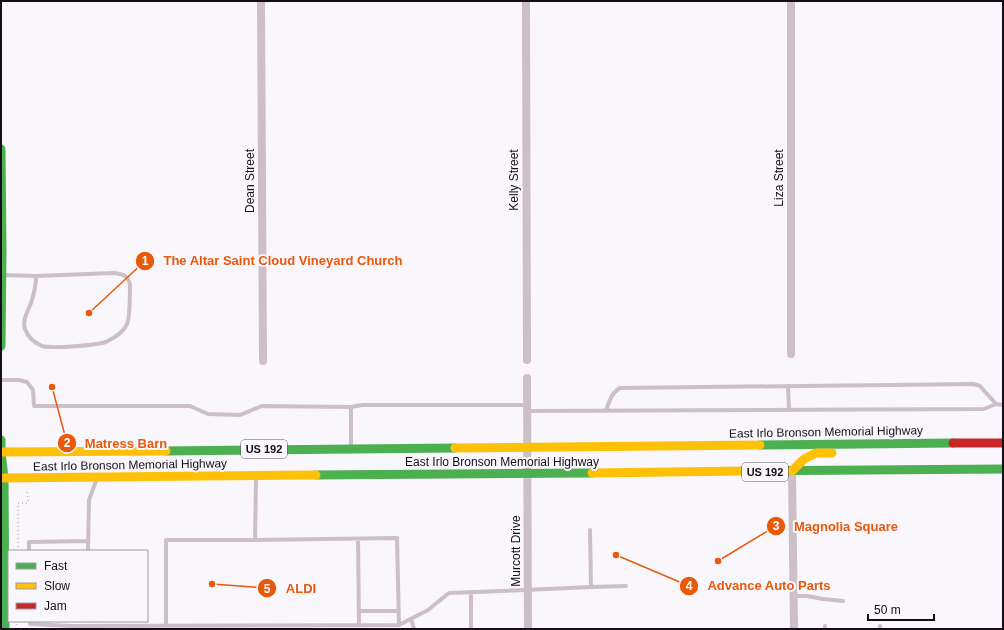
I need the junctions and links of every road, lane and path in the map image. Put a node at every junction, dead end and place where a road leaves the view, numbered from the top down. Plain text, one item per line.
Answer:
1 (261, 1) edge
2 (526, 1) edge
3 (791, 1) edge
4 (1, 149) edge
5 (2, 275) edge
6 (36, 276) junction
7 (1, 346) edge
8 (791, 354) dead end
9 (527, 360) dead end
10 (263, 361) dead end
11 (527, 378) dead end
12 (1, 380) edge
13 (788, 386) junction
14 (996, 404) junction
15 (1003, 405) edge
16 (351, 407) junction
17 (527, 408) junction
18 (789, 410) junction
19 (606, 411) junction
20 (1, 440) edge
21 (1000, 443) edge
22 (527, 447) junction
23 (351, 449) junction
24 (1, 452) edge
25 (865, 460) dead end
26 (1003, 469) edge
27 (854, 470) junction
28 (792, 471) junction
29 (527, 473) junction
30 (256, 476) junction
31 (97, 477) junction
32 (2, 478) edge
33 (27, 488) dead end
34 (590, 530) dead end
35 (358, 539) junction
36 (255, 540) junction
37 (88, 541) junction
38 (18, 550) edge
39 (29, 550) edge
40 (88, 550) edge
41 (591, 586) junction
42 (626, 586) dead end
43 (528, 590) junction
44 (471, 592) junction
45 (793, 596) junction
46 (3, 601) edge
47 (843, 601) dead end
48 (359, 611) junction
49 (398, 611) junction
50 (411, 619) junction
51 (30, 622) edge
52 (166, 625) junction
53 (359, 625) junction
54 (399, 625) junction
55 (87, 627) edge
56 (297, 627) edge
57 (5, 629) edge
58 (30, 629) edge
59 (414, 629) edge
60 (471, 629) edge
61 (528, 629) edge
62 (794, 629) edge

1 - 10 street, Dean Street
2 - 9 street, Kelly Street
3 - 8 street, Liza Street
4 - 5 main road
5 - 6 lane
5 - 7 main road
6 - 6 lane
11 - 17 street
12 - 16 lane
13 - 14 lane
13 - 18 lane
13 - 19 lane
14 - 15 lane
14 - 18 lane
16 - 17 lane
16 - 23 lane
17 - 19 lane
17 - 22 street
18 - 19 lane
20 - 24 main road
21 - 22 main road, East Irlo Bronson Memorial Highway / US 192
21 - 28 main road
22 - 23 main road, East Irlo Bronson Memorial Highway / US 192
22 - 29 street
23 - 24 main road, East Irlo Bronson Memorial Highway / US 192
24 - 32 main road
25 - 27 main road
26 - 27 main road, East Irlo Bronson Memorial Highway / US 192
27 - 28 main road, East Irlo Bronson Memorial Highway / US 192
28 - 29 main road, East Irlo Bronson Memorial Highway / US 192
28 - 45 street
29 - 30 main road, East Irlo Bronson Memorial Highway / US 192
29 - 43 street, Murcott Drive
30 - 31 main road, East Irlo Bronson Memorial Highway / US 192
30 - 36 lane
31 - 32 main road, East Irlo Bronson Memorial Highway / US 192
31 - 37 lane
32 - 46 main road
33 - 38 path
34 - 41 lane
35 - 36 lane
35 - 48 lane
35 - 49 lane
36 - 52 lane
37 - 39 lane
37 - 40 lane
41 - 42 lane
41 - 43 lane
43 - 44 lane
43 - 61 street, Murcott Drive
44 - 50 lane
44 - 60 lane
45 - 47 lane
45 - 62 street
46 - 57 main road
48 - 49 lane
48 - 53 lane
49 - 54 lane
50 - 54 lane
50 - 59 lane
51 - 55 lane
51 - 58 lane
52 - 55 lane
52 - 56 lane
53 - 54 lane
53 - 56 lane

